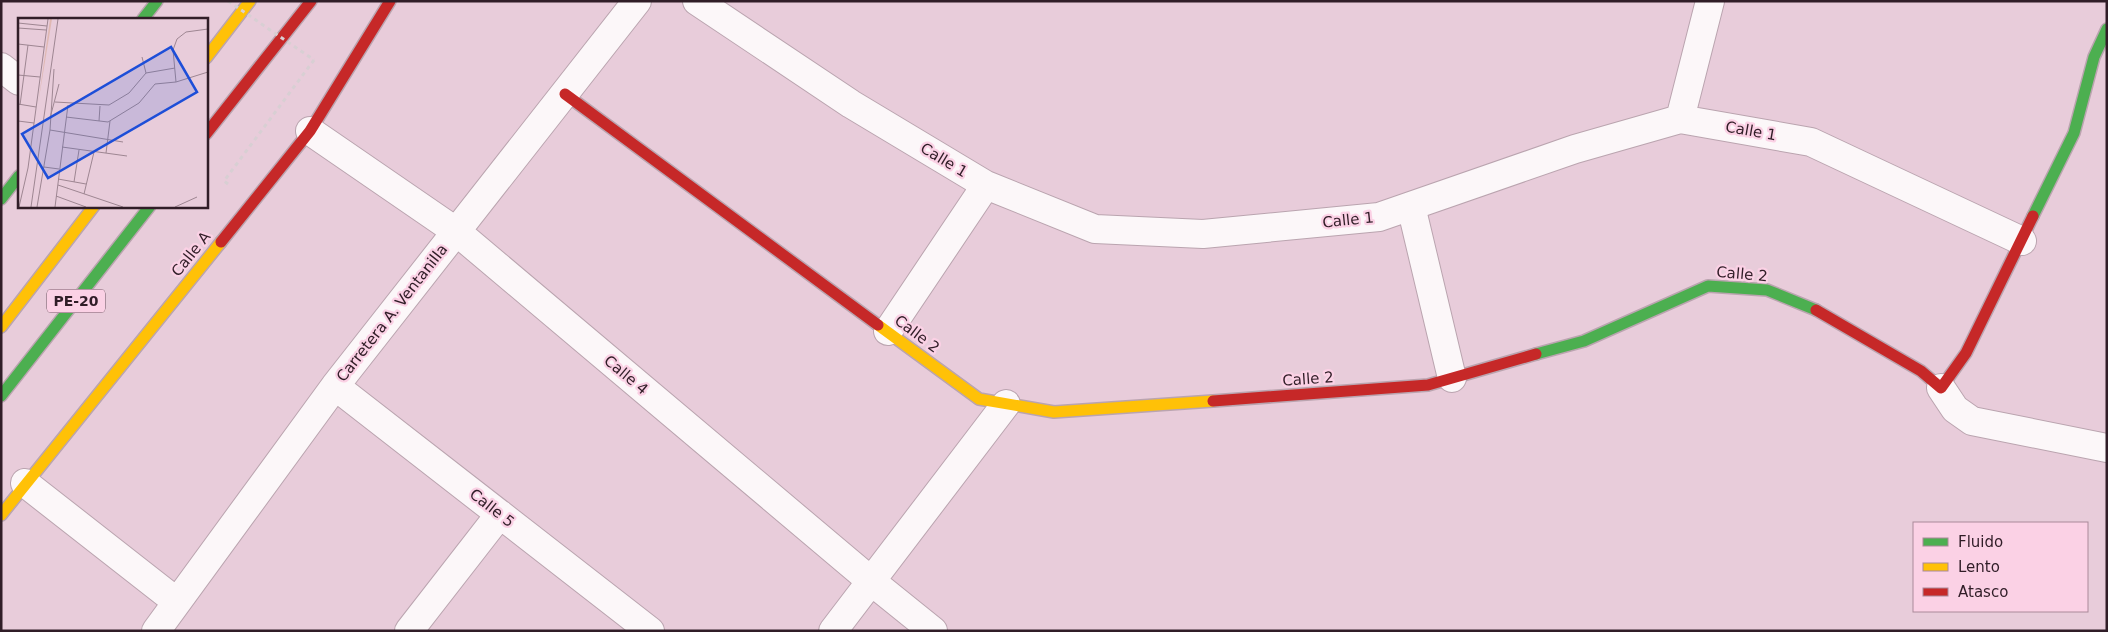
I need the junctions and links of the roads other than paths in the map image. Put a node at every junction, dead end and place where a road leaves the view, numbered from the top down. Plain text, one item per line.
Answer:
1 (157, 1) edge
2 (250, 1) edge
3 (311, 1) edge
4 (637, 1) edge
5 (697, 1) edge
6 (1710, 1) edge
7 (392, 3) edge
8 (144, 18) edge
9 (2107, 29) edge
10 (208, 55) edge
11 (1, 67) edge
12 (18, 80) edge
13 (564, 94) junction
14 (1680, 119) junction
15 (208, 131) edge
16 (310, 131) junction
17 (18, 177) edge
18 (986, 185) junction
19 (1, 199) edge
20 (1411, 206) junction
21 (92, 208) edge
22 (148, 208) edge
23 (457, 232) junction
24 (2022, 241) junction
25 (1, 327) edge
26 (888, 331) junction
27 (1452, 378) junction
28 (335, 386) junction
29 (1941, 388) junction
30 (1, 396) edge
31 (1006, 404) junction
32 (2107, 448) edge
33 (25, 483) junction
34 (500, 514) junction
35 (1, 515) edge
36 (870, 581) junction
37 (177, 602) junction
38 (646, 630) edge
39 (156, 631) edge
40 (409, 631) edge
41 (833, 631) edge
42 (932, 631) edge

1 - 8 main road
2 - 10 main road
3 - 15 main road
4 - 13 street, Carretera A. Ventanilla
5 - 18 street, Calle 1
6 - 14 street
7 - 16 main road, Calle A
9 - 24 main road
11 - 12 street
13 - 23 street, Carretera A. Ventanilla
13 - 26 main road, Calle 2
14 - 20 street, Calle 1
14 - 24 street, Calle 1
16 - 23 street, Calle 4
16 - 33 main road, Calle A
17 - 19 main road
18 - 20 street, Calle 1
18 - 26 street
20 - 27 street
21 - 25 main road, PE-20
22 - 30 main road, PE-20
23 - 28 street, Carretera A. Ventanilla
23 - 36 street, Calle 4
24 - 29 main road
26 - 31 main road, Calle 2
27 - 29 main road, Calle 2
27 - 31 main road, Calle 2
28 - 34 street, Calle 5
28 - 37 street, Carretera A. Ventanilla
29 - 32 street
31 - 36 street
33 - 35 main road, Calle A
33 - 37 street
34 - 38 street, Calle 5
34 - 40 street
36 - 41 street
36 - 42 street, Calle 4
37 - 39 street, Carretera A. Ventanilla

